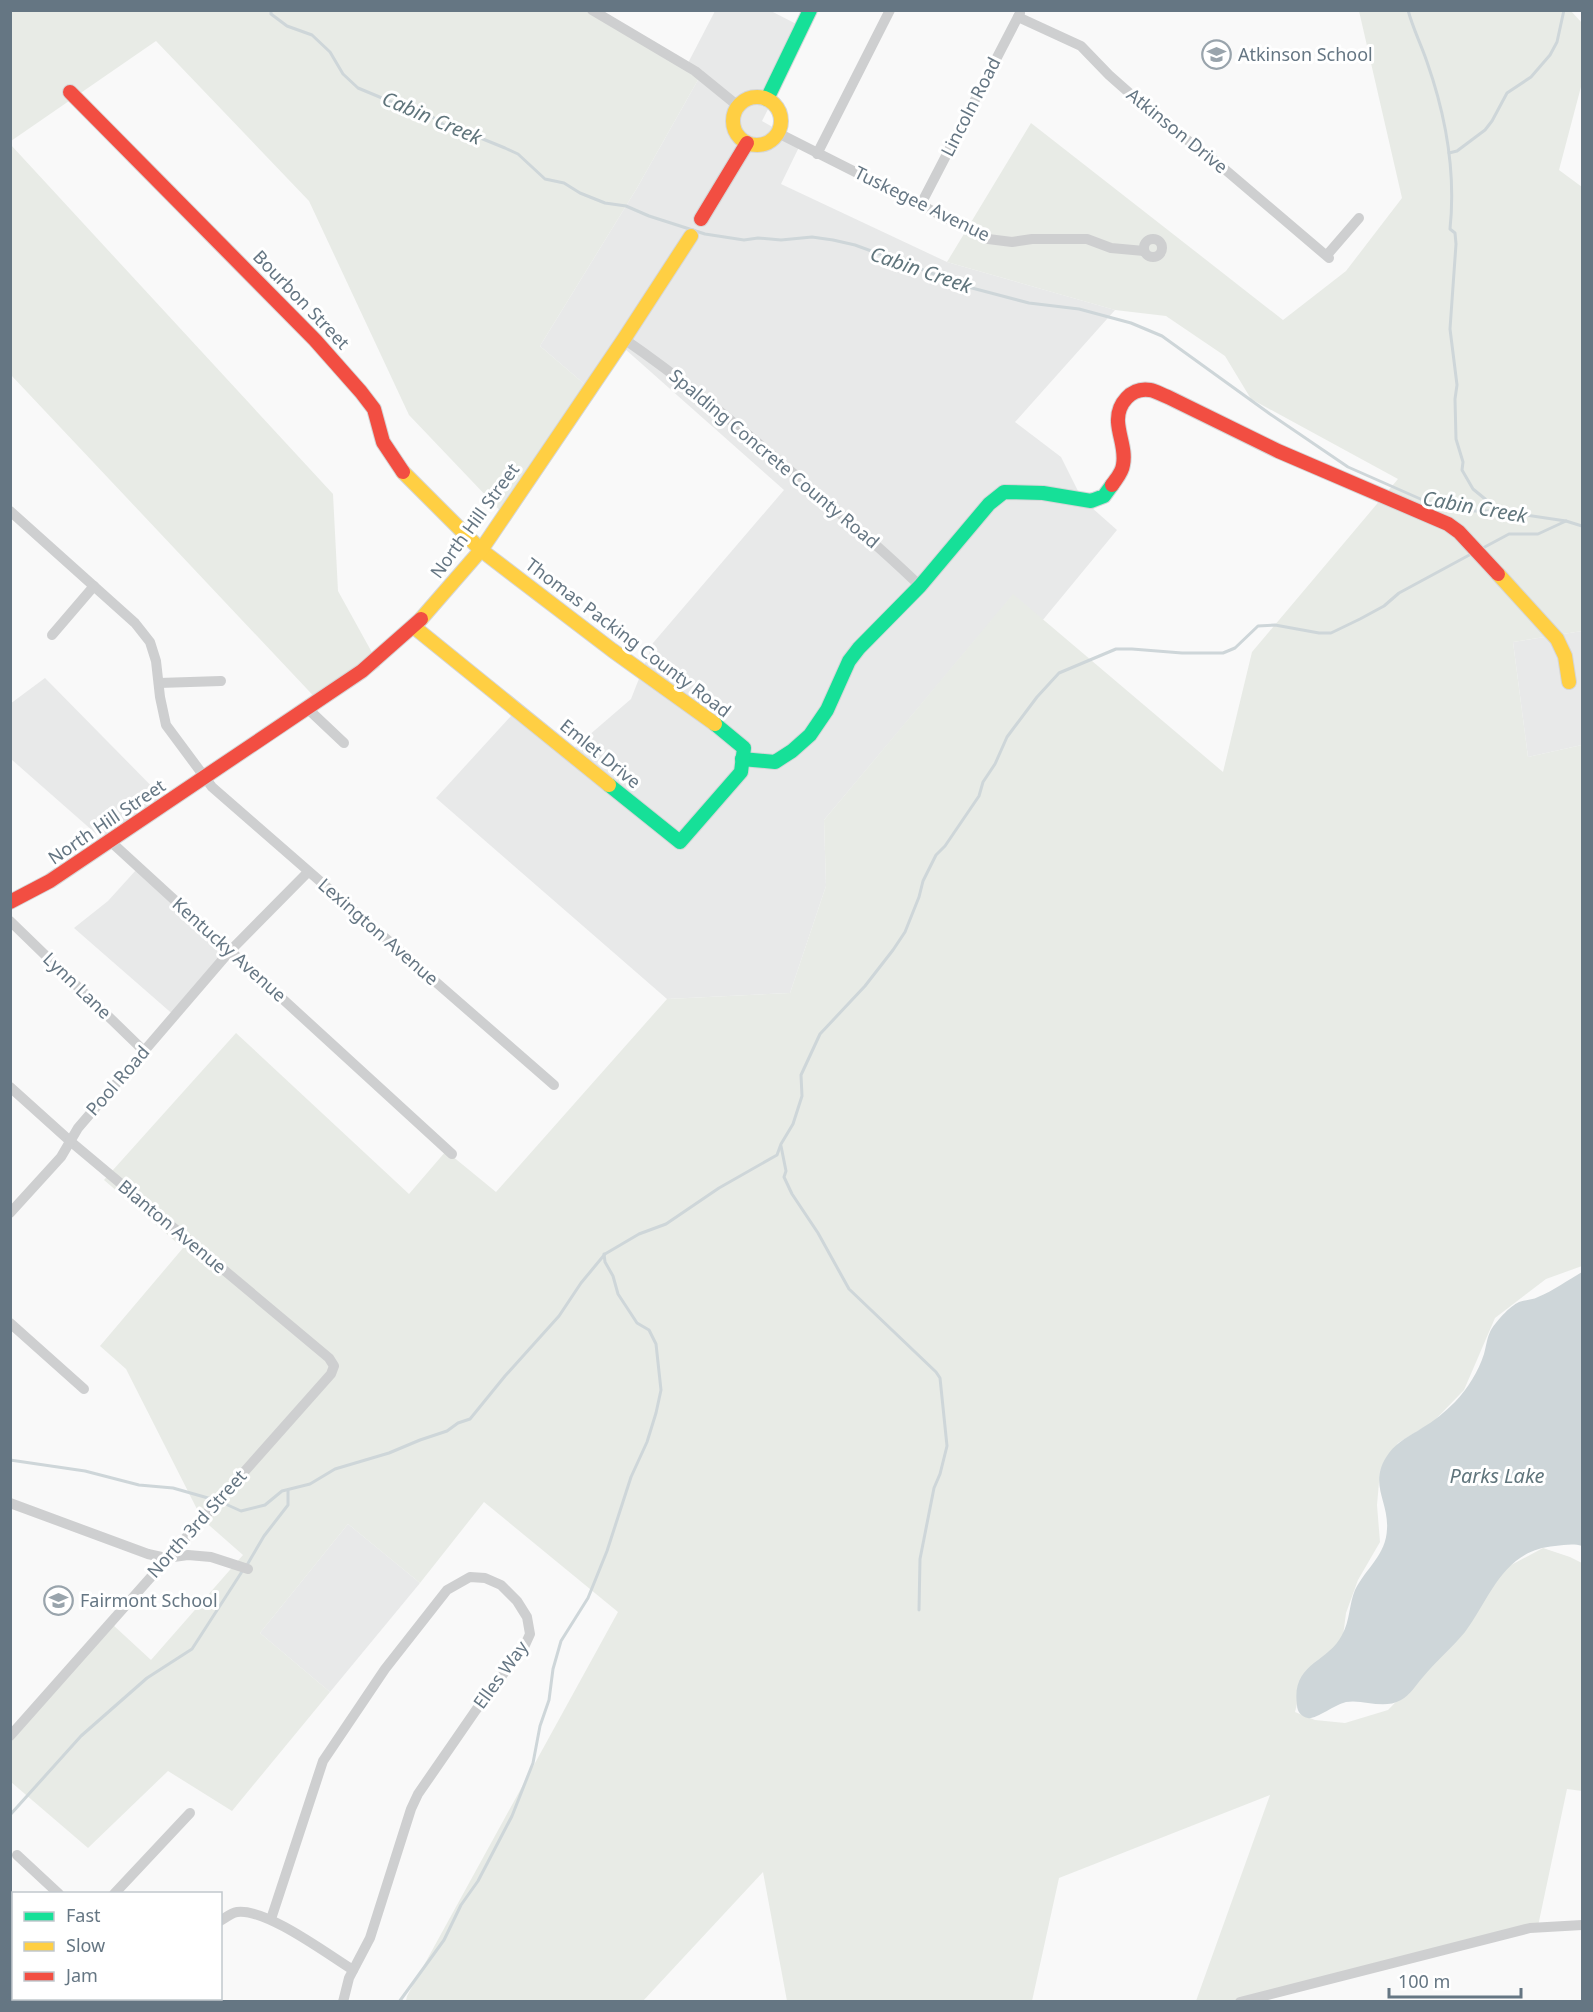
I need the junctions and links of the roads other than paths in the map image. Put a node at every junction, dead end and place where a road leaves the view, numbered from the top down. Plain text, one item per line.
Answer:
1 (592, 10) edge
2 (810, 10) edge
3 (890, 10) edge
4 (1019, 14) edge
5 (70, 92) dead end
6 (767, 99) junction
7 (738, 106) junction
8 (778, 133) junction
9 (747, 143) junction
10 (817, 154) junction
11 (921, 204) junction
12 (1359, 218) dead end
13 (701, 219) joint
14 (691, 236) joint
15 (1144, 251) dead end
16 (624, 339) junction
17 (10, 511) edge
18 (481, 550) junction
19 (94, 586) junction
20 (920, 586) junction
21 (414, 627) junction
22 (52, 635) dead end
23 (221, 681) dead end
24 (1569, 682) dead end
25 (159, 684) junction
26 (308, 709) junction
27 (344, 743) dead end
28 (742, 759) junction
29 (204, 778) junction
30 (110, 841) junction
31 (308, 872) junction
32 (10, 902) edge
33 (10, 921) edge
34 (230, 951) junction
35 (144, 1051) junction
36 (554, 1085) dead end
37 (10, 1087) edge
38 (70, 1141) junction
39 (452, 1154) dead end
40 (13, 1206) edge
41 (10, 1323) edge
42 (334, 1366) joint
43 (84, 1389) dead end
44 (10, 1503) edge
45 (166, 1558) junction
46 (248, 1569) dead end
47 (10, 1736) edge
48 (190, 1813) dead end
49 (17, 1855) dead end
50 (58, 1892) edge
51 (115, 1892) edge
52 (222, 1920) edge
53 (271, 1920) junction
54 (1582, 1925) edge
55 (353, 1970) junction
56 (343, 2001) edge
57 (1240, 2001) edge

1 - 7 street
2 - 6 street
3 - 10 street
4 - 11 street, Lincoln Road
4 - 12 street, Atkinson Drive
5 - 18 street, Bourbon Street
6 - 7 street
6 - 8 street
7 - 9 street
8 - 9 street
8 - 10 street, Tuskegee Avenue
9 - 13 street, North Hill Street
10 - 11 street, Tuskegee Avenue
11 - 15 street, Tuskegee Avenue
13 - 14 street, North Hill Street
14 - 16 street, North Hill Street
16 - 18 street, North Hill Street
16 - 20 street, Spalding Concrete County Road
17 - 19 street, Lexington Avenue
18 - 21 street, North Hill Street
18 - 28 street, Thomas Packing County Road
19 - 22 street
19 - 25 street, Lexington Avenue
20 - 24 street
20 - 28 street
21 - 26 street, North Hill Street
21 - 28 street, Emlet Drive
23 - 25 street
25 - 29 street, Lexington Avenue
26 - 27 street
26 - 29 street, North Hill Street
29 - 30 street, North Hill Street
29 - 31 street, Lexington Avenue
30 - 32 street, North Hill Street
30 - 34 street, Kentucky Avenue
31 - 34 street, Pool Road
31 - 36 street, Lexington Avenue
33 - 35 street, Lynn Lane
34 - 35 street, Pool Road
34 - 39 street, Kentucky Avenue
35 - 38 street, Pool Road
37 - 38 street, Blanton Avenue
38 - 40 street, Pool Road
38 - 42 street, Blanton Avenue
41 - 43 street
42 - 45 street, North 3rd Street
44 - 45 street
45 - 46 street
45 - 47 street, North 3rd Street
48 - 51 street
49 - 50 street
52 - 53 street
53 - 55 street
53 - 55 street, Elles Way
54 - 57 street
55 - 56 street, Elles Way

